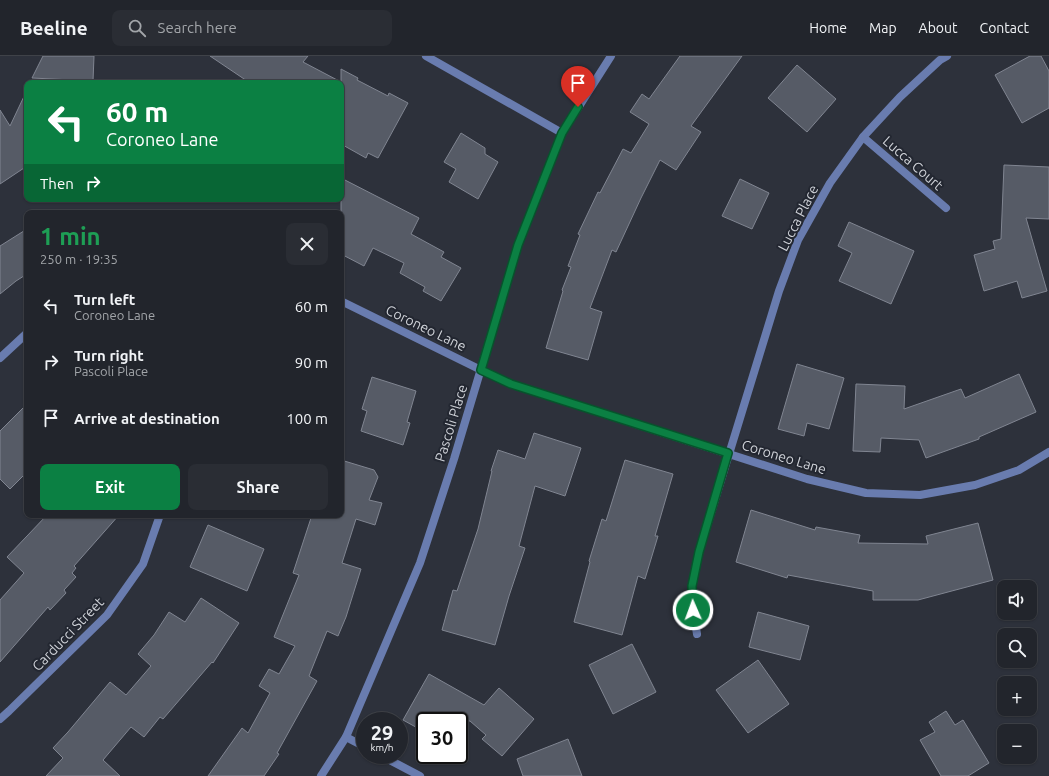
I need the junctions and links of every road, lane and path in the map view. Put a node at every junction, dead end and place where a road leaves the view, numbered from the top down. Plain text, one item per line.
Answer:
1 (426, 56) edge
2 (611, 56) edge
3 (947, 56) edge
4 (562, 133) junction
5 (863, 137) junction
6 (946, 208) dead end
7 (344, 302) edge
8 (24, 336) edge
9 (0, 358) edge
10 (481, 370) junction
11 (1049, 452) edge
12 (728, 453) junction
13 (159, 518) edge
14 (697, 634) dead end
15 (0, 719) edge
16 (346, 737) junction
17 (356, 742) edge
18 (397, 764) edge
19 (321, 776) edge
20 (420, 776) edge

1 - 4 street
2 - 4 street, Pascoli Place
3 - 5 street, Lucca Place
4 - 10 street, Pascoli Place
5 - 6 street, Lucca Court
5 - 12 street, Lucca Place
7 - 10 street, Coroneo Lane
8 - 9 street
10 - 12 street, Coroneo Lane
10 - 16 street, Pascoli Place
11 - 12 street, Coroneo Lane
12 - 14 street, Lucca Place
13 - 15 street, Carducci Street
16 - 17 street
16 - 19 street, Pascoli Place
18 - 20 street

